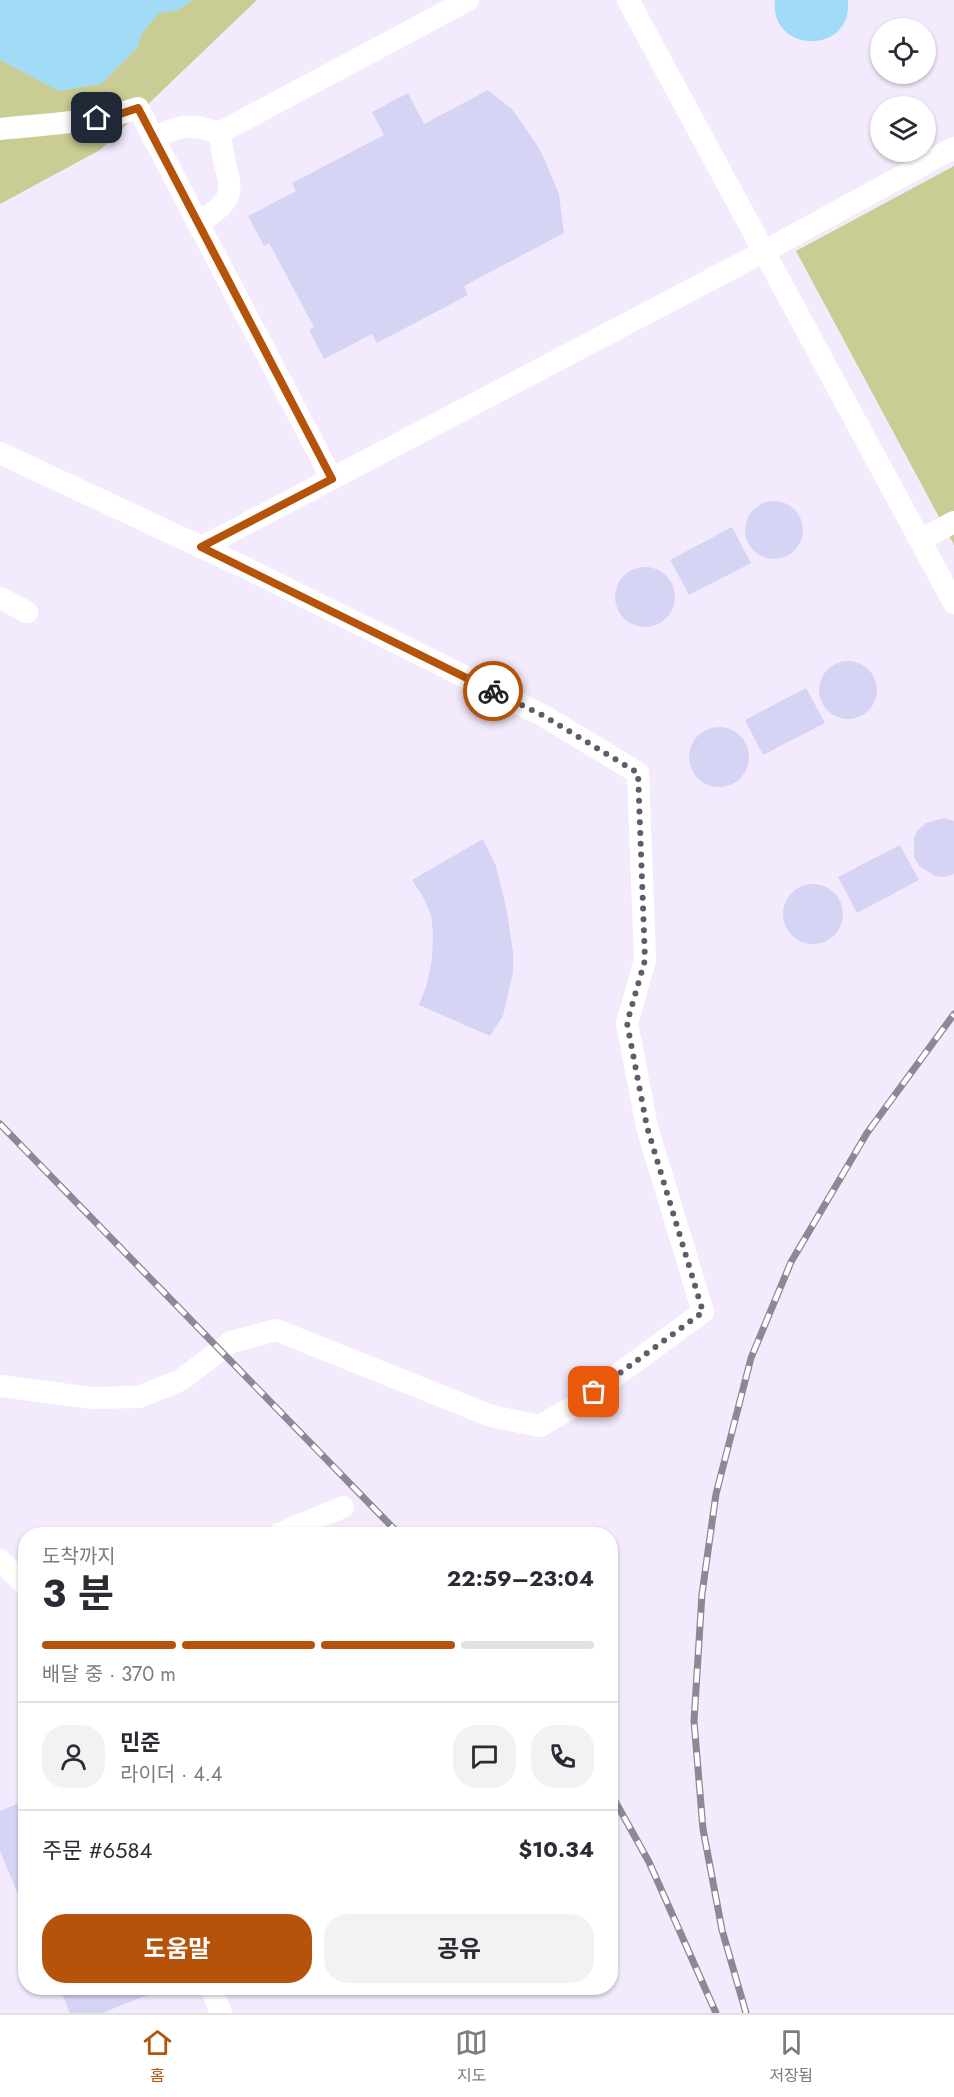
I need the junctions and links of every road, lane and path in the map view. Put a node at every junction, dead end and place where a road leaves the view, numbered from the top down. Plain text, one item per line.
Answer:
1 (468, 0) edge
2 (628, 0) edge
3 (0, 129) edge
4 (221, 132) junction
5 (154, 139) junction
6 (954, 148) edge
7 (198, 222) junction
8 (765, 251) junction
9 (0, 453) edge
10 (332, 479) junction
11 (954, 522) edge
12 (920, 540) junction
13 (201, 547) junction
14 (0, 598) edge
15 (954, 603) edge
16 (27, 612) dead end
17 (0, 1386) edge
18 (342, 1507) dead end
19 (295, 1527) edge
20 (0, 1560) edge
21 (18, 1578) edge
22 (214, 1995) edge
23 (221, 2013) edge

1 - 4 street
2 - 8 street
3 - 5 street
4 - 5 street
4 - 7 street
5 - 7 street
6 - 8 street
7 - 10 street
8 - 10 street
8 - 12 street
9 - 13 street
10 - 13 street
11 - 12 street
12 - 15 street
13 - 17 street
14 - 16 street
18 - 19 street
20 - 21 street
22 - 23 street

